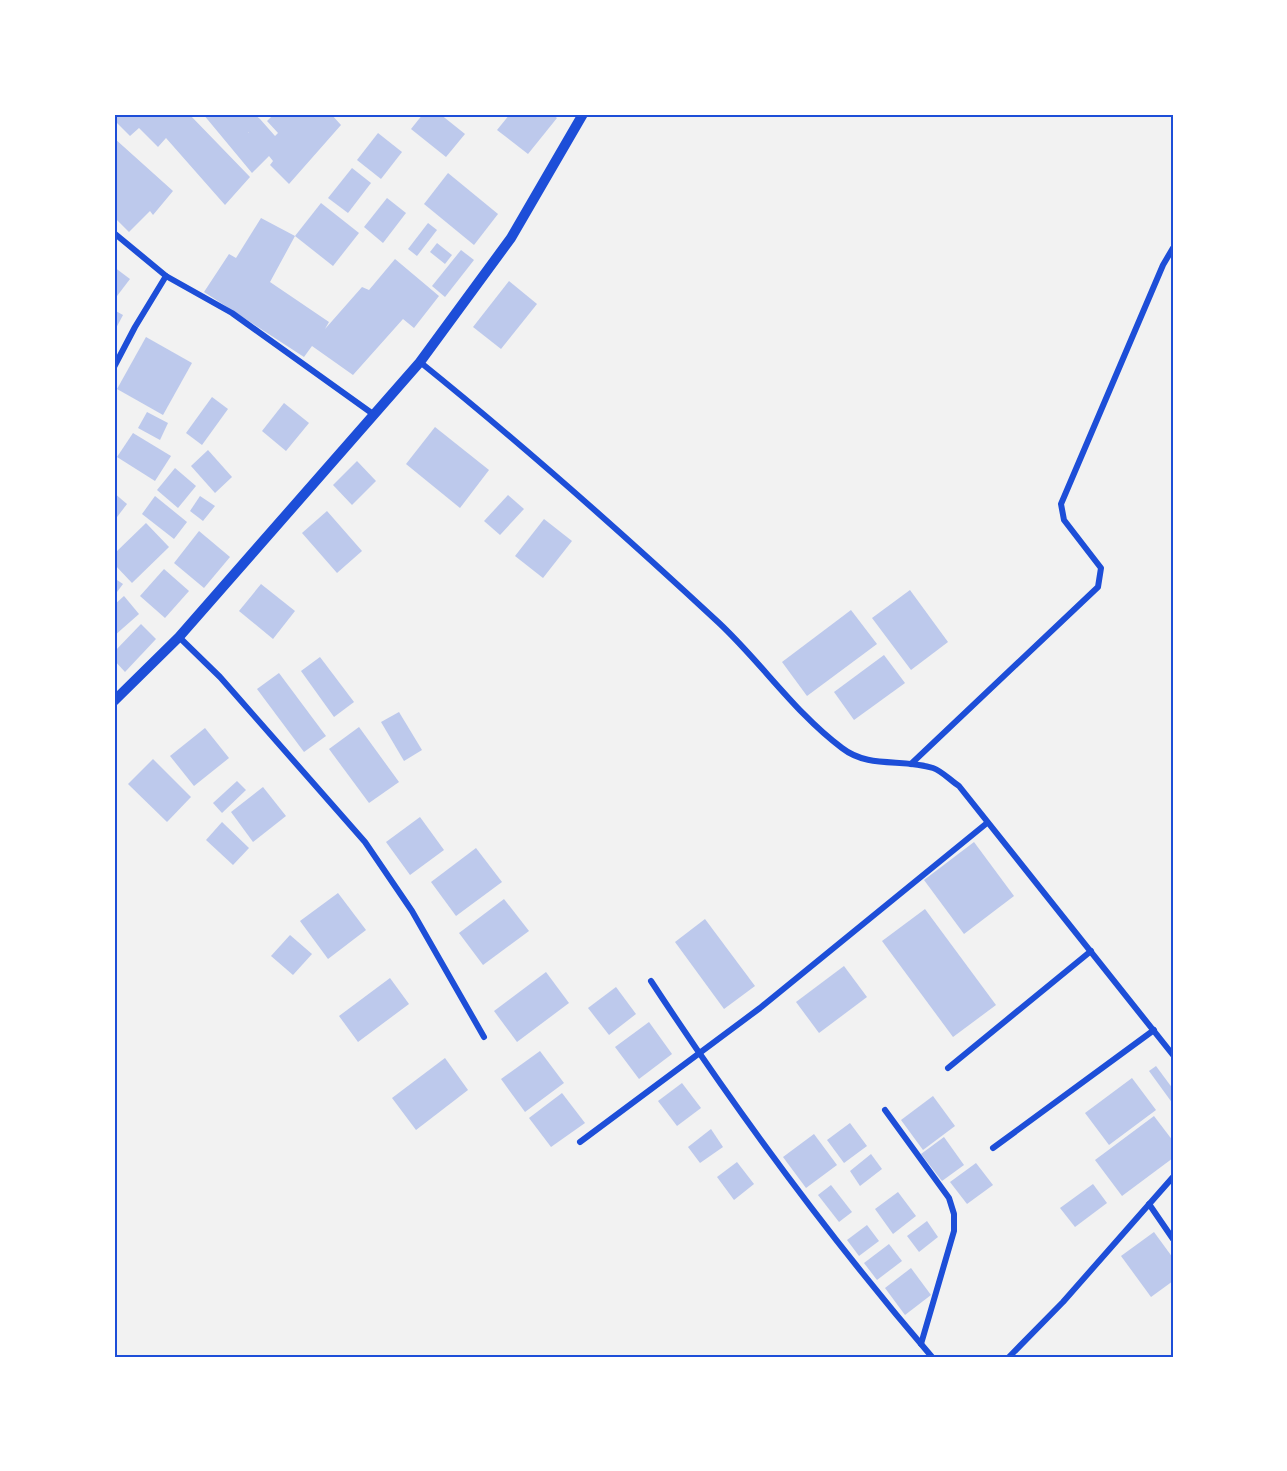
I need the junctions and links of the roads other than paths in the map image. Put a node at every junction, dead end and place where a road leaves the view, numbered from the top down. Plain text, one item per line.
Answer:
1 (583, 114) edge
2 (114, 233) edge
3 (1173, 248) edge
4 (166, 276) junction
5 (420, 362) junction
6 (114, 368) edge
7 (373, 414) junction
8 (179, 637) junction
9 (114, 701) edge
10 (911, 764) junction
11 (987, 823) junction
12 (1091, 951) junction
13 (651, 981) dead end
14 (1154, 1030) junction
15 (484, 1037) dead end
16 (699, 1054) junction
17 (1173, 1054) edge
18 (948, 1068) dead end
19 (885, 1110) dead end
20 (580, 1142) dead end
21 (993, 1148) dead end
22 (1173, 1177) edge
23 (1149, 1204) junction
24 (1173, 1239) edge
25 (921, 1344) junction
26 (932, 1357) edge
27 (1009, 1357) edge

1 - 5 street
2 - 4 street
3 - 10 street
4 - 6 street
4 - 7 street
5 - 7 street
5 - 10 street
7 - 8 street
8 - 9 street
8 - 15 street
10 - 11 street
11 - 12 street
11 - 16 street
12 - 14 street
12 - 18 street
13 - 16 street
14 - 17 street
14 - 21 street
16 - 20 street
16 - 25 street
19 - 25 street
22 - 23 street
23 - 24 street
23 - 27 street
25 - 26 street

